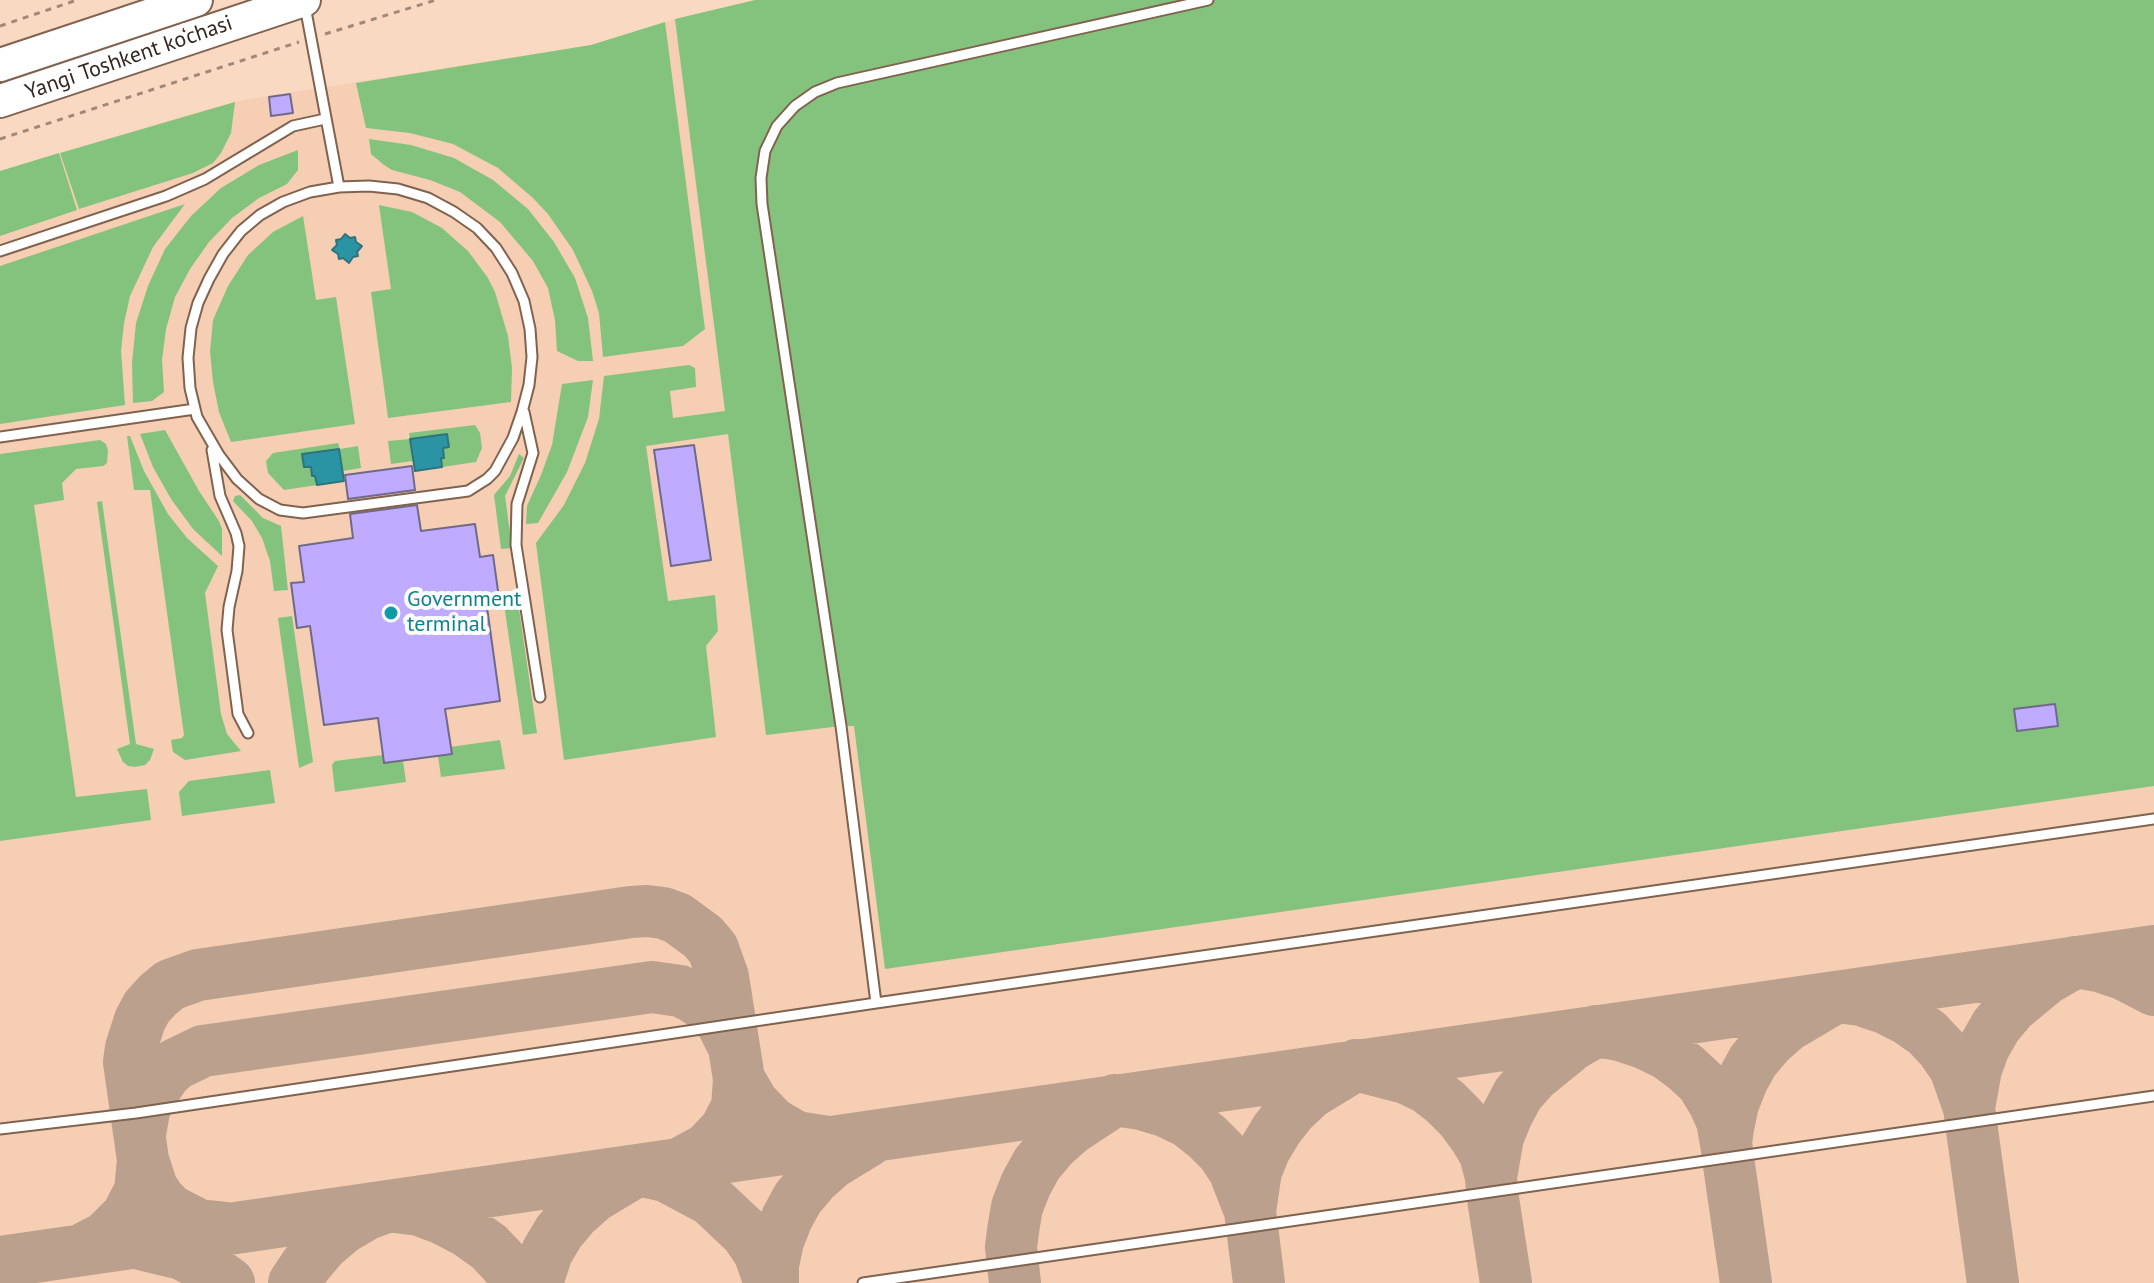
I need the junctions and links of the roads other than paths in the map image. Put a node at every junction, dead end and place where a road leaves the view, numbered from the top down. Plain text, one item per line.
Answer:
1 (196, 0) edge
2 (304, 0) edge
3 (1208, 0) edge
4 (0, 65) edge
5 (0, 101) edge
6 (325, 119) junction
7 (339, 187) junction
8 (0, 251) edge
9 (195, 409) junction
10 (523, 409) junction
11 (0, 437) edge
12 (211, 442) junction
13 (540, 697) dead end
14 (248, 733) dead end
15 (2154, 819) edge
16 (876, 1003) junction
17 (2154, 1096) edge
18 (0, 1129) edge
19 (863, 1283) edge

1 - 4 highway, Yangi Toshkent ko‘chasi
2 - 5 highway, Yangi Toshkent ko‘chasi
2 - 6 lane
3 - 16 lane
6 - 7 lane
6 - 8 lane
7 - 9 lane
7 - 10 lane
9 - 11 lane
9 - 12 lane
10 - 12 lane
10 - 13 lane
12 - 14 lane
15 - 16 lane
16 - 18 lane
17 - 19 lane

